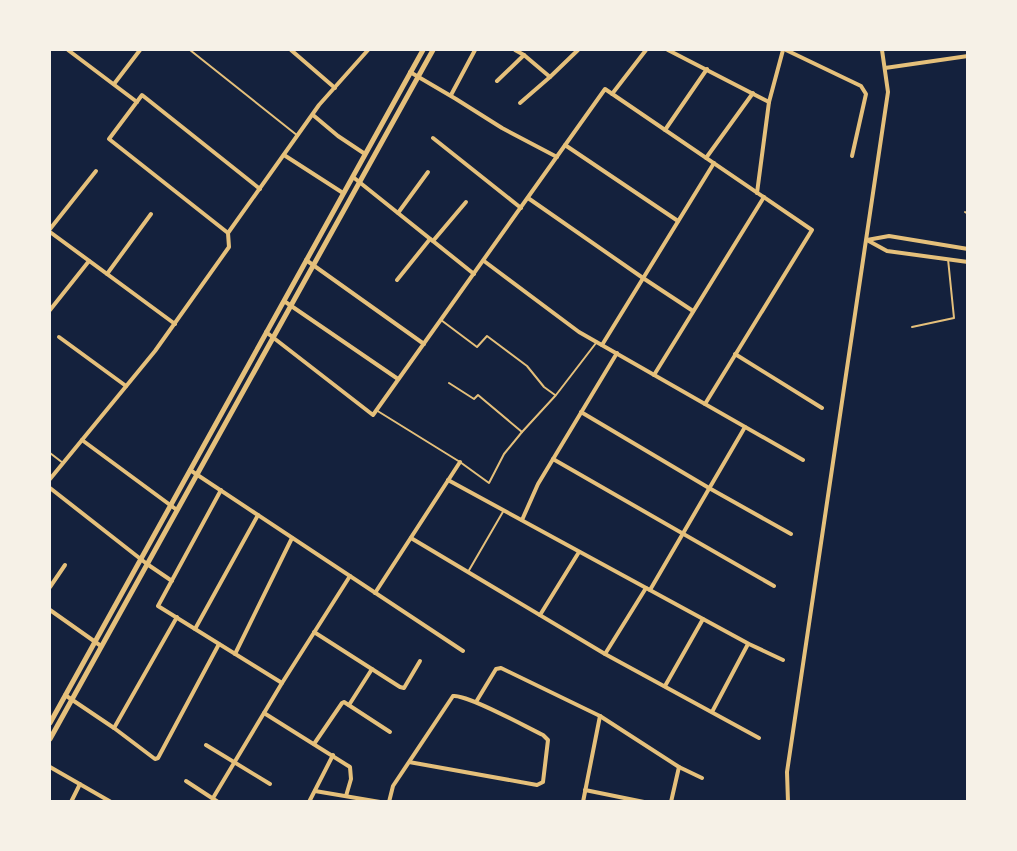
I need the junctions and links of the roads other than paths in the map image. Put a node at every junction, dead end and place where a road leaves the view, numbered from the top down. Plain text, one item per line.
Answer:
1 (68, 50) edge
2 (140, 50) edge
3 (190, 50) edge
4 (291, 50) edge
5 (368, 50) edge
6 (423, 50) edge
7 (432, 50) edge
8 (475, 50) edge
9 (515, 50) edge
10 (578, 50) edge
11 (646, 50) edge
12 (668, 50) edge
13 (785, 50) edge
14 (882, 50) edge
15 (524, 55) junction
16 (968, 56) edge
17 (885, 68) junction
18 (707, 69) junction
19 (410, 72) junction
20 (418, 76) junction
21 (550, 77) junction
22 (497, 81) dead end
23 (114, 84) junction
24 (335, 88) junction
25 (753, 93) junction
26 (612, 94) junction
27 (450, 95) junction
28 (137, 102) junction
29 (769, 102) junction
30 (520, 103) dead end
31 (312, 115) junction
32 (665, 130) junction
33 (298, 136) junction
34 (433, 138) dead end
35 (565, 145) junction
36 (365, 154) junction
37 (284, 155) junction
38 (852, 156) dead end
39 (557, 157) junction
40 (706, 158) junction
41 (714, 163) junction
42 (96, 171) dead end
43 (428, 172) dead end
44 (352, 177) junction
45 (359, 182) junction
46 (260, 189) junction
47 (343, 193) junction
48 (757, 193) junction
49 (764, 197) junction
50 (528, 198) junction
51 (466, 202) dead end
52 (521, 208) junction
53 (398, 213) junction
54 (151, 214) dead end
55 (678, 222) junction
56 (50, 230) edge
57 (228, 233) junction
58 (432, 240) junction
59 (867, 240) junction
60 (968, 249) edge
61 (948, 259) junction
62 (306, 260) junction
63 (89, 261) junction
64 (484, 261) junction
65 (968, 262) edge
66 (313, 264) junction
67 (107, 274) junction
68 (474, 274) junction
69 (643, 278) junction
70 (397, 280) dead end
71 (284, 300) junction
72 (290, 305) junction
73 (50, 310) edge
74 (693, 311) junction
75 (441, 320) junction
76 (174, 324) junction
77 (912, 327) dead end
78 (266, 332) junction
79 (273, 336) junction
80 (59, 337) dead end
81 (597, 342) junction
82 (424, 344) junction
83 (602, 345) junction
84 (617, 353) junction
85 (735, 354) junction
86 (654, 375) junction
87 (398, 379) junction
88 (449, 383) dead end
89 (126, 386) junction
90 (556, 395) junction
91 (705, 404) junction
92 (822, 408) dead end
93 (376, 410) junction
94 (581, 412) junction
95 (745, 427) junction
96 (522, 432) junction
97 (82, 440) junction
98 (50, 453) edge
99 (553, 459) junction
100 (803, 460) dead end
101 (460, 462) junction
102 (63, 463) junction
103 (190, 470) junction
104 (197, 474) junction
105 (50, 479) edge
106 (448, 480) junction
107 (50, 488) edge
108 (709, 488) junction
109 (221, 490) junction
110 (170, 506) junction
111 (177, 510) junction
112 (504, 510) junction
113 (258, 515) junction
114 (522, 520) junction
115 (683, 534) junction
116 (791, 534) dead end
117 (292, 538) junction
118 (411, 538) junction
119 (579, 551) junction
120 (141, 559) junction
121 (147, 564) junction
122 (65, 565) dead end
123 (468, 572) junction
124 (350, 576) junction
125 (172, 581) junction
126 (774, 586) dead end
127 (50, 587) edge
128 (648, 589) junction
129 (375, 593) junction
130 (50, 610) edge
131 (540, 615) junction
132 (177, 617) junction
133 (703, 619) junction
134 (195, 629) junction
135 (314, 632) junction
136 (95, 642) junction
137 (219, 644) junction
138 (749, 644) junction
139 (101, 646) junction
140 (464, 651) dead end
141 (235, 654) junction
142 (605, 654) junction
143 (783, 660) dead end
144 (420, 661) dead end
145 (372, 669) junction
146 (282, 683) junction
147 (664, 686) junction
148 (65, 695) junction
149 (71, 700) junction
150 (476, 702) junction
151 (350, 705) junction
152 (712, 712) junction
153 (264, 713) junction
154 (600, 716) junction
155 (50, 723) edge
156 (57, 726) junction
157 (114, 728) junction
158 (390, 732) dead end
159 (759, 738) dead end
160 (50, 739) edge
161 (314, 744) junction
162 (206, 745) dead end
163 (333, 755) junction
164 (235, 762) junction
165 (409, 762) junction
166 (50, 767) edge
167 (679, 767) junction
168 (702, 778) dead end
169 (186, 781) dead end
170 (80, 784) junction
171 (270, 784) dead end
172 (315, 790) junction
173 (585, 790) junction
174 (346, 796) junction
175 (216, 800) edge
176 (71, 801) edge
177 (111, 801) edge
178 (309, 801) edge
179 (380, 801) edge
180 (389, 801) edge
181 (583, 801) edge
182 (644, 801) edge
183 (671, 801) edge
184 (788, 801) edge

1 - 23 street
2 - 23 street
3 - 33 lane
4 - 24 street
5 - 24 street
6 - 19 street
7 - 20 street
8 - 27 street
9 - 15 street
10 - 21 street
11 - 26 street
12 - 18 street
13 - 29 street
13 - 38 street
14 - 17 street
15 - 21 street
15 - 22 street
16 - 17 street
17 - 59 street
18 - 25 street
18 - 32 street
19 - 20 street
19 - 36 street
20 - 27 street
20 - 45 street
21 - 30 street
23 - 28 street
24 - 31 street
25 - 29 street
25 - 40 street
26 - 32 street
26 - 35 street
27 - 39 street
28 - 46 street
28 - 57 street
29 - 48 street
31 - 33 street
31 - 36 street
32 - 40 street
33 - 37 street
34 - 52 street
35 - 39 street
35 - 55 street
36 - 44 street
37 - 46 street
37 - 47 street
39 - 50 street
40 - 41 street
41 - 48 street
41 - 55 street
42 - 56 street
43 - 53 street
44 - 45 street
44 - 47 street
45 - 53 street
45 - 66 street
46 - 57 street
47 - 62 street
48 - 49 street
49 - 74 street
49 - 85 street
50 - 52 street
50 - 69 street
51 - 58 street
52 - 64 street
53 - 58 street
54 - 67 street
55 - 69 street
56 - 63 street
57 - 76 street
58 - 68 street
58 - 70 street
59 - 60 street
59 - 61 street
59 - 184 street
61 - 65 street
61 - 77 lane
62 - 66 street
62 - 71 street
63 - 67 street
63 - 73 street
64 - 68 street
64 - 81 street
66 - 72 street
66 - 82 street
67 - 76 street
68 - 75 street
69 - 74 street
69 - 83 street
71 - 72 street
71 - 78 street
72 - 79 street
72 - 87 street
74 - 86 street
75 - 82 street
75 - 90 lane
76 - 89 street
78 - 79 street
78 - 103 street
79 - 93 street
79 - 104 street
80 - 89 street
81 - 83 street
81 - 90 lane
82 - 87 street
83 - 84 street
84 - 86 street
84 - 94 street
85 - 91 street
85 - 92 street
86 - 91 street
87 - 93 street
88 - 96 lane
89 - 97 street
90 - 96 lane
91 - 95 street
93 - 101 lane
94 - 99 street
94 - 108 street
95 - 100 street
95 - 108 street
96 - 101 lane
97 - 102 street
97 - 110 street
98 - 102 lane
99 - 114 street
99 - 115 street
101 - 106 street
102 - 105 street
103 - 104 street
103 - 110 street
104 - 109 street
104 - 111 street
106 - 112 street
106 - 118 street
107 - 120 street
108 - 115 street
108 - 116 street
109 - 113 street
109 - 125 street
110 - 111 street
110 - 120 street
111 - 121 street
112 - 114 street
112 - 123 lane
113 - 117 street
113 - 134 street
114 - 119 street
115 - 126 street
115 - 128 street
117 - 124 street
117 - 141 street
118 - 123 street
118 - 129 street
119 - 128 street
119 - 131 street
120 - 121 street
120 - 136 street
121 - 125 street
121 - 139 street
122 - 127 street
123 - 131 street
124 - 129 street
124 - 135 street
125 - 132 street
128 - 133 street
128 - 142 street
129 - 140 street
130 - 136 street
131 - 142 street
132 - 134 street
132 - 157 street
133 - 138 street
133 - 147 street
134 - 137 street
135 - 145 street
135 - 146 street
136 - 139 street
136 - 148 street
137 - 141 street
137 - 157 street
138 - 143 street
138 - 152 street
139 - 149 street
141 - 146 street
142 - 147 street
144 - 145 street
145 - 151 street
146 - 153 street
147 - 152 street
148 - 149 street
148 - 155 street
149 - 156 street
149 - 157 street
150 - 154 street
150 - 165 street
150 - 165 street
151 - 158 street
151 - 161 street
152 - 159 street
153 - 161 street
153 - 164 street
154 - 167 street
154 - 173 street
155 - 156 street
156 - 160 street
161 - 163 street
162 - 164 street
163 - 172 street
163 - 174 street
164 - 171 street
164 - 175 street
165 - 180 street
166 - 170 street
167 - 168 street
167 - 183 street
169 - 175 street
170 - 176 street
170 - 177 street
172 - 174 street
172 - 178 street
173 - 181 street
173 - 182 street
174 - 179 street

